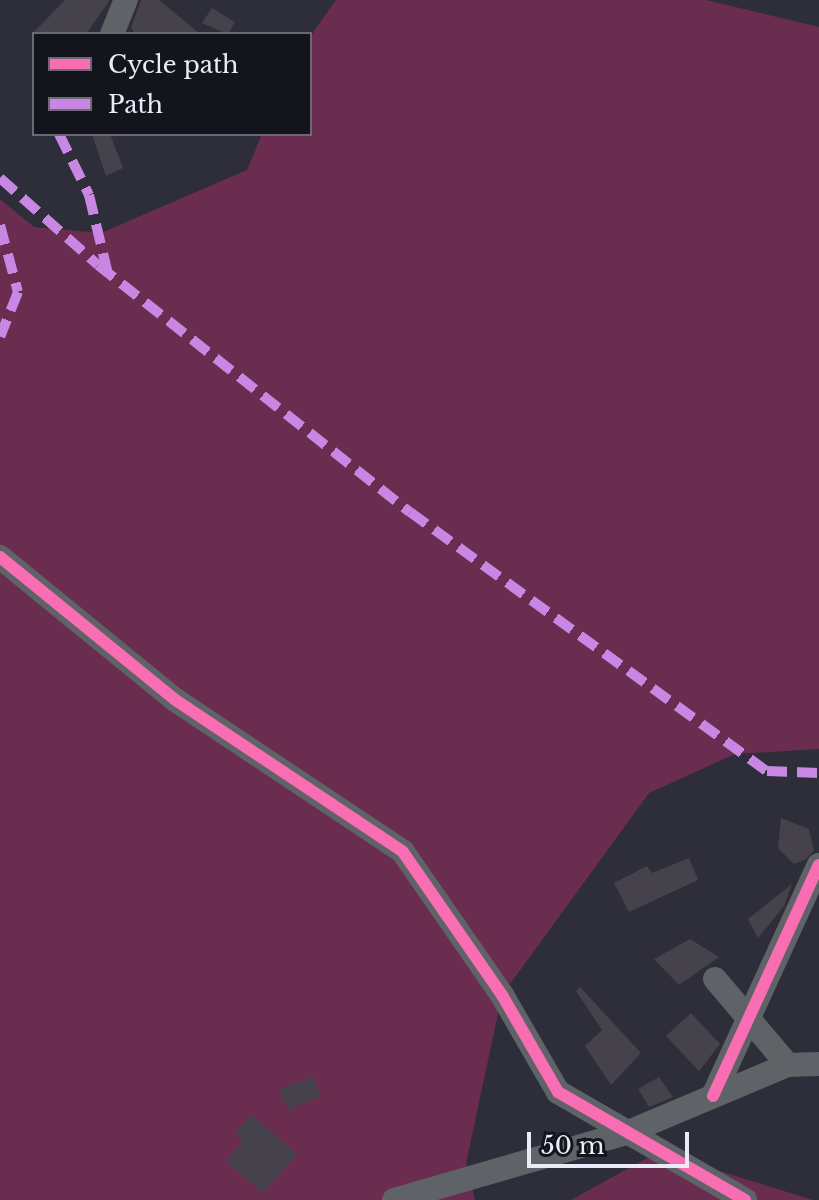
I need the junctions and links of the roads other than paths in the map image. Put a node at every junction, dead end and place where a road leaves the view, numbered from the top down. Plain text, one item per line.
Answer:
1 (126, 0) edge
2 (113, 32) edge
3 (0, 557) edge
4 (819, 865) edge
5 (715, 979) dead end
6 (745, 1019) junction
7 (819, 1064) edge
8 (788, 1065) junction
9 (713, 1096) junction
10 (626, 1133) junction
11 (394, 1200) edge
12 (745, 1200) edge

1 - 2 street
3 - 10 street
4 - 6 street
5 - 6 street
6 - 8 street
6 - 9 street
7 - 8 street
8 - 9 street
9 - 10 street
10 - 11 street
10 - 12 street

